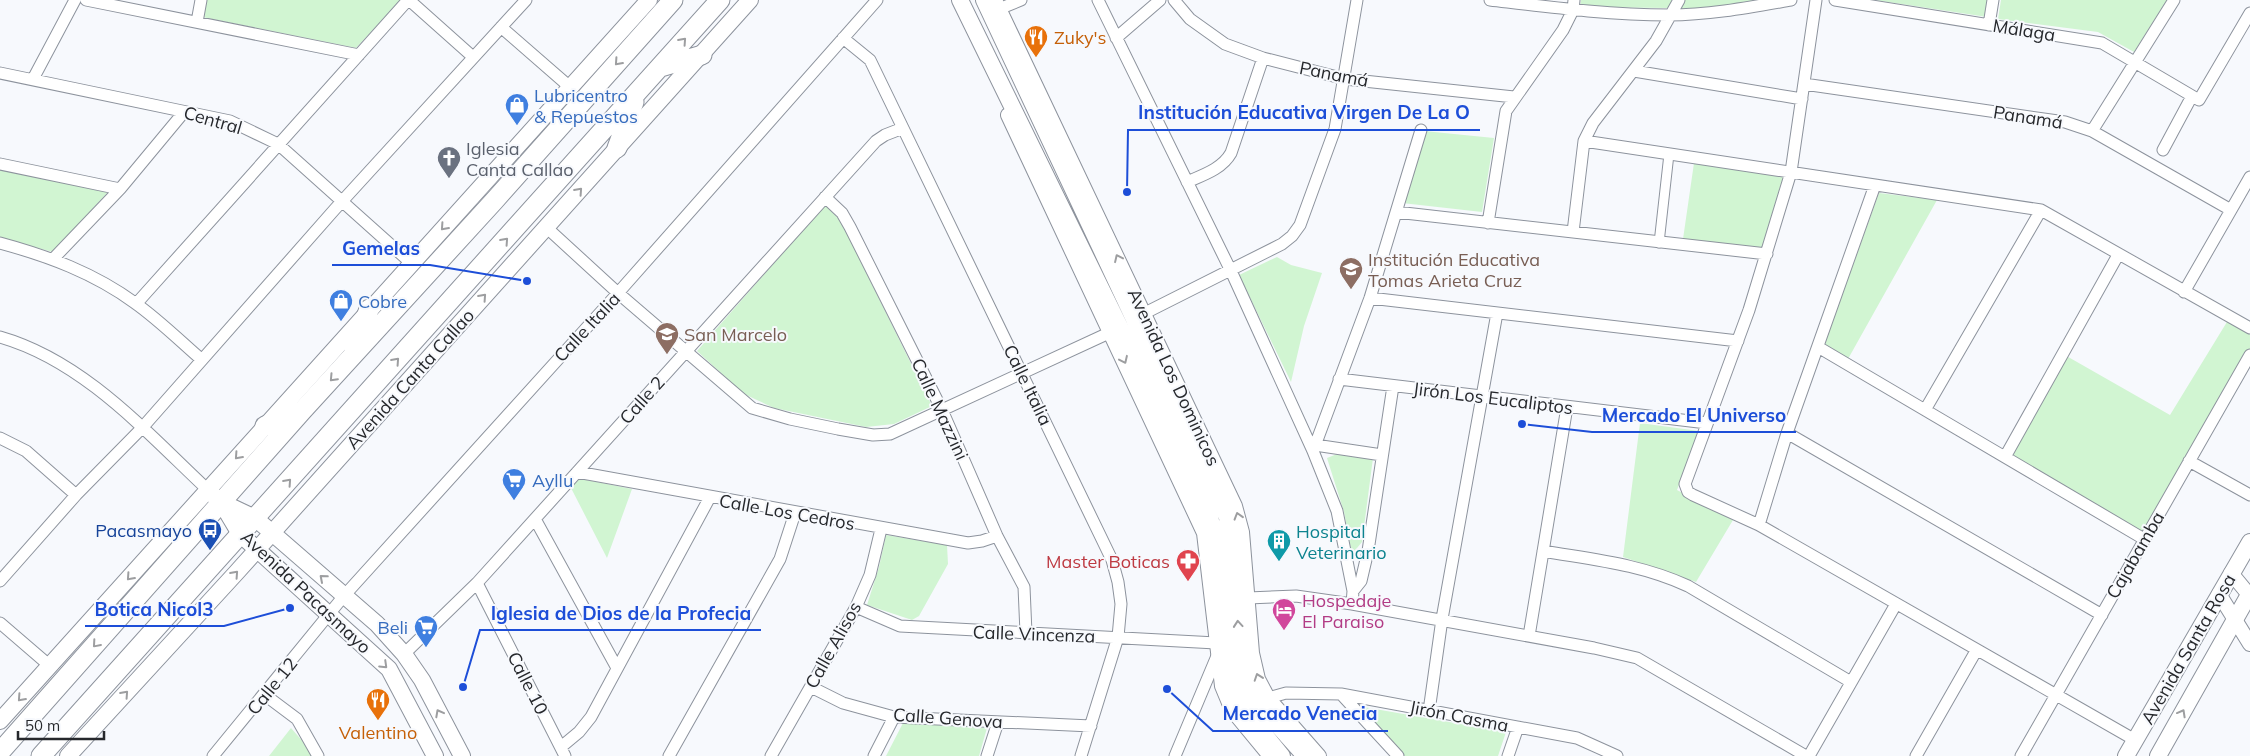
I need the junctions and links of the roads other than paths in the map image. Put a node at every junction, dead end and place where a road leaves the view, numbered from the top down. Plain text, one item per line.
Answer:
1 (75, 0) edge
2 (86, 0) edge
3 (201, 0) edge
4 (408, 0) edge
5 (526, 0) edge
6 (649, 0) edge
7 (673, 0) edge
8 (720, 0) edge
9 (750, 0) edge
10 (877, 0) edge
11 (952, 0) edge
12 (960, 0) edge
13 (984, 0) edge
14 (1021, 0) edge
15 (1098, 0) edge
16 (1160, 0) edge
17 (1174, 0) edge
18 (1357, 0) edge
19 (1490, 0) edge
20 (1680, 0) edge
21 (1791, 0) edge
22 (1816, 0) edge
23 (1835, 0) edge
24 (1993, 0) edge
25 (2174, 0) edge
26 (997, 5) edge
27 (1574, 5) edge
28 (2250, 13) edge
29 (1670, 15) junction
30 (197, 22) junction
31 (1989, 25) junction
32 (501, 27) junction
33 (843, 38) junction
34 (1116, 38) junction
35 (359, 55) junction
36 (702, 55) junction
37 (473, 57) junction
38 (1263, 58) junction
39 (2136, 62) junction
40 (661, 67) junction
41 (1634, 71) junction
42 (0, 73) edge
43 (33, 79) junction
44 (1345, 79) junction
45 (1804, 84) junction
46 (571, 88) junction
47 (638, 92) junction
48 (1514, 97) junction
49 (2196, 98) junction
50 (1802, 99) junction
51 (184, 112) junction
52 (903, 128) junction
53 (1421, 130) dead end
54 (2092, 131) junction
55 (1584, 141) junction
56 (278, 144) junction
57 (618, 148) junction
58 (2163, 150) dead end
59 (1669, 154) junction
60 (0, 164) edge
61 (1791, 172) junction
62 (2250, 177) edge
63 (1187, 182) junction
64 (1875, 185) junction
65 (120, 189) junction
66 (825, 198) junction
67 (342, 202) junction
68 (2041, 210) junction
69 (2231, 210) junction
70 (1396, 212) junction
71 (1488, 223) junction
72 (546, 227) junction
73 (1573, 232) junction
74 (0, 243) edge
75 (1659, 243) junction
76 (1767, 254) junction
77 (2118, 255) junction
78 (54, 260) junction
79 (411, 263) junction
80 (1231, 271) junction
81 (2184, 292) junction
82 (618, 293) junction
83 (1370, 298) junction
84 (136, 304) junction
85 (369, 309) junction
86 (1145, 313) junction
87 (1497, 313) junction
88 (2250, 328) edge
89 (1111, 332) junction
90 (0, 337) edge
91 (1738, 341) junction
92 (1818, 347) junction
93 (686, 352) junction
94 (2250, 355) edge
95 (351, 358) junction
96 (202, 360) junction
97 (1022, 373) junction
98 (1339, 379) junction
99 (1393, 386) junction
100 (1481, 397) junction
101 (1567, 407) junction
102 (942, 410) junction
103 (1925, 410) junction
104 (302, 411) junction
105 (1707, 423) junction
106 (265, 426) junction
107 (142, 428) junction
108 (1787, 433) junction
109 (4, 440) edge
110 (1314, 448) junction
111 (0, 451) edge
112 (1382, 455) junction
113 (2005, 457) junction
114 (2189, 461) junction
115 (577, 472) junction
116 (1190, 476) junction
117 (76, 495) junction
118 (2250, 495) edge
119 (214, 496) junction
120 (710, 497) junction
121 (1192, 506) junction
122 (795, 513) junction
123 (255, 518) junction
124 (534, 519) junction
125 (1759, 525) junction
126 (881, 529) junction
127 (271, 533) junction
128 (240, 534) junction
129 (997, 536) junction
130 (2144, 539) junction
131 (2250, 542) edge
132 (257, 549) junction
133 (1232, 550) junction
134 (1543, 551) junction
135 (294, 554) junction
136 (1245, 567) junction
137 (281, 571) junction
138 (2231, 573) junction
139 (0, 581) edge
140 (477, 583) junction
141 (1353, 591) junction
142 (2219, 594) junction
143 (2250, 594) edge
144 (343, 597) junction
145 (1248, 598) junction
146 (1352, 604) junction
147 (1896, 604) junction
148 (856, 607) junction
149 (330, 615) junction
150 (2102, 615) junction
151 (2235, 618) junction
152 (1442, 619) junction
153 (0, 623) edge
154 (1026, 633) junction
155 (1530, 636) junction
156 (1118, 637) junction
157 (2250, 644) edge
158 (1217, 650) junction
159 (1976, 651) junction
160 (404, 654) junction
161 (50, 666) junction
162 (617, 668) junction
163 (1851, 682) junction
164 (811, 687) junction
165 (1341, 694) junction
166 (265, 695) junction
167 (2056, 696) junction
168 (1268, 698) junction
169 (1429, 710) junction
170 (894, 717) junction
171 (0, 721) edge
172 (998, 722) junction
173 (1091, 726) junction
174 (1518, 728) junction
175 (64, 731) junction
176 (2135, 740) junction
177 (2, 748) edge
178 (1271, 751) edge
179 (563, 752) edge
180 (1604, 753) edge
181 (41, 756) edge
182 (59, 756) edge
183 (68, 756) edge
184 (213, 756) edge
185 (318, 756) edge
186 (435, 756) edge
187 (462, 756) edge
188 (669, 756) edge
189 (771, 756) edge
190 (874, 756) edge
191 (987, 756) edge
192 (1081, 756) edge
193 (1175, 756) edge
194 (1282, 756) edge
195 (1305, 756) edge
196 (1320, 756) edge
197 (1398, 756) edge
198 (1508, 756) edge
199 (1617, 756) edge
200 (1807, 756) edge
201 (1916, 756) edge
202 (2021, 756) edge
203 (2126, 756) edge
204 (2158, 756) edge

1 - 43 street
2 - 30 street
3 - 30 street
4 - 35 street
4 - 37 street
5 - 32 street
6 - 46 main road
7 -> 95 highway
40 -> 8 highway, Avenida Canta Callao
9 - 36 main road, Avenida Canta Callao
10 - 33 street, Calle Italia
11 - 89 street, Avenida Los Dominicos
12 - 116 main road, Avenida Los Dominicos
13 - 133 main road, Avenida Los Dominicos
14 - 26 street
15 - 34 street
16 - 34 street
17 - 38 street, Panamá
18 - 44 street
19 - 27 street
20 - 29 street
21 - 29 street
22 - 45 street
23 - 31 street, Málaga
24 - 31 street
25 - 39 street
86 -> 26 street, Avenida Los Dominicos
27 - 29 street
27 - 48 street
28 - 49 street
29 - 41 street
30 - 35 street
31 - 39 street, Málaga
32 - 37 street
32 - 46 street
33 - 52 street, Calle Italia
33 - 82 street, Calle Italia
34 - 63 street
35 - 56 street
36 - 40 highway
36 - 57 main road, Avenida Canta Callao
37 - 67 street
38 - 44 street, Panamá
38 - 63 street
39 - 49 street, Málaga
39 - 54 street
40 - 47 highway, Avenida Canta Callao
41 - 50 street
41 - 55 street
42 - 43 street, Central
43 - 51 street, Central
44 - 48 street, Panamá
44 - 80 street
45 - 50 street
45 - 54 street, Panamá
46 -> 79 main road
47 - 57 highway
123 -> 47 highway, Avenida Canta Callao
48 - 71 street
49 - 58 street
50 - 61 street
51 - 56 street, Central
51 - 65 street
52 - 66 street, Calle 2
52 - 97 street, Calle Italia
53 - 70 street
54 - 69 street, Panamá
55 - 59 street
55 - 73 street
56 - 67 street, Central
56 - 84 street
72 -> 57 main road, Avenida Canta Callao
59 - 61 street
59 - 75 street
60 - 65 street
61 - 64 street
61 - 76 street
62 - 69 street
63 - 80 street
64 - 68 street
64 - 92 street
65 - 78 street
66 - 93 street, Calle 2
66 - 102 street, Calle Mazzini
67 - 79 street, Central
67 - 96 street
68 - 77 street
68 - 103 street
69 - 81 street
70 - 71 street
70 - 83 street
71 - 73 street
72 - 82 street
127 -> 72 main road, Avenida Canta Callao
73 - 75 street
74 - 78 street
75 - 76 street
76 - 91 street
77 - 81 street
77 - 113 street
78 - 84 street
79 - 85 main road
80 - 86 street
80 - 110 street
81 - 88 street
82 - 93 street
82 - 144 street, Calle Italia
83 - 87 street
83 - 98 street
84 - 96 street
85 - 95 highway
85 - 106 main road
136 -> 86 street, Avenida Los Dominicos
87 - 91 street
87 - 100 street
89 - 97 street
89 -> 121 street, Avenida Los Dominicos
90 - 107 street
91 - 105 street
92 - 103 street
92 - 108 street
93 - 102 street
93 - 115 street, Calle 2
94 - 114 street, Cajabamba
95 -> 104 highway
96 - 107 street
97 - 102 street
97 - 156 street, Calle Italia
98 - 99 street, Jirón Los Eucaliptos
98 - 110 street
99 - 100 street, Jirón Los Eucaliptos
99 - 112 street
100 - 101 street, Jirón Los Eucaliptos
100 - 152 street
101 - 105 street, Jirón Los Eucaliptos
101 - 134 street
102 - 129 street, Calle Mazzini
103 - 113 street
104 - 106 highway
104 - 119 highway
105 - 125 street
106 -> 119 main road
107 - 117 street
107 - 119 street
108 - 125 street
108 - 150 street
109 - 111 street
109 - 117 street
110 - 112 street
110 - 141 street
112 - 141 street
113 - 130 street
114 - 118 street
114 - 130 street, Cajabamba
115 - 120 street, Calle Los Cedros
115 - 124 street, Calle 2
116 - 121 main road
116 - 178 main road, Avenida Los Dominicos
117 - 139 street
119 - 123 main road, Avenida Pacasmayo
119 - 128 main road, Avenida Pacasmayo
119 -> 161 main road
119 -> 177 highway
120 - 122 street, Calle Los Cedros
120 - 162 street
121 - 158 street, Avenida Los Dominicos
122 - 126 street, Calle Los Cedros
122 - 188 street
123 - 127 main road, Avenida Pacasmayo
123 - 128 highway, Avenida Canta Callao
124 - 140 street, Calle 2
124 - 162 street
125 - 147 street
126 - 129 street, Calle Los Cedros
126 - 148 street, Calle Alisos
127 - 132 main road, Avenida Canta Callao
127 - 135 main road, Avenida Pacasmayo
128 - 132 main road, Avenida Pacasmayo
128 - 175 highway, Avenida Canta Callao
129 - 154 street, Calle Mazzini
130 - 150 street, Cajabamba
131 - 138 main road, Avenida Santa Rosa
132 - 137 main road, Avenida Pacasmayo
183 -> 132 main road, Avenida Canta Callao
133 - 136 main road
195 -> 133 main road, Avenida Los Dominicos
134 - 155 street
134 - 163 street
135 - 137 main road
144 -> 135 main road, Avenida Pacasmayo
136 - 145 street, Avenida Los Dominicos
137 - 149 main road, Avenida Pacasmayo
138 - 142 main road, Avenida Santa Rosa
138 - 143 street
140 - 160 street, Calle 2
140 - 179 street, Calle 10
141 - 146 street
142 - 151 street
142 - 176 main road, Avenida Santa Rosa
143 - 151 main road, Avenida Santa Rosa
144 - 149 street, Calle Italia
144 - 160 main road, Avenida Pacasmayo
145 - 146 street
168 -> 145 street, Avenida Los Dominicos
146 - 152 street
147 - 159 street
147 - 163 street
148 - 154 street, Calle Vincenza
148 - 164 street, Calle Alisos
149 - 166 street, Calle 12
149 -> 186 main road, Avenida Pacasmayo
150 - 167 street, Cajabamba
151 - 157 street
204 -> 151 main road, Avenida Santa Rosa
152 - 155 street
152 - 169 street
153 - 161 street
154 - 156 street, Calle Vincenza
155 - 200 street
156 - 158 street, Calle Vincenza
156 - 173 street, Calle Italia
158 - 178 street, Avenida Los Dominicos
158 - 193 street
159 - 167 street
159 - 201 street
187 -> 160 main road, Avenida Pacasmayo
161 -> 171 main road
162 - 179 street
163 - 200 street
164 - 170 street, Calle Genova
164 - 189 street, Calle Alisos
165 - 168 street, Jirón Casma
165 - 169 street, Jirón Casma
165 - 197 street
166 - 184 street, Calle 12
166 - 185 street
167 - 176 street
167 - 202 street, Cajabamba
168 - 196 street, Avenida Los Dominicos
169 - 174 street, Jirón Casma
170 - 172 street, Calle Genova
170 - 190 street
172 - 173 street, Calle Genova
172 - 191 street
173 - 192 street, Calle Italia
174 - 180 street, Jirón Casma
174 - 198 street
175 - 181 highway, Avenida Canta Callao
175 - 182 highway
176 - 203 main road, Avenida Santa Rosa
178 - 194 main road, Avenida Los Dominicos
180 - 199 street, Jirón Casma

